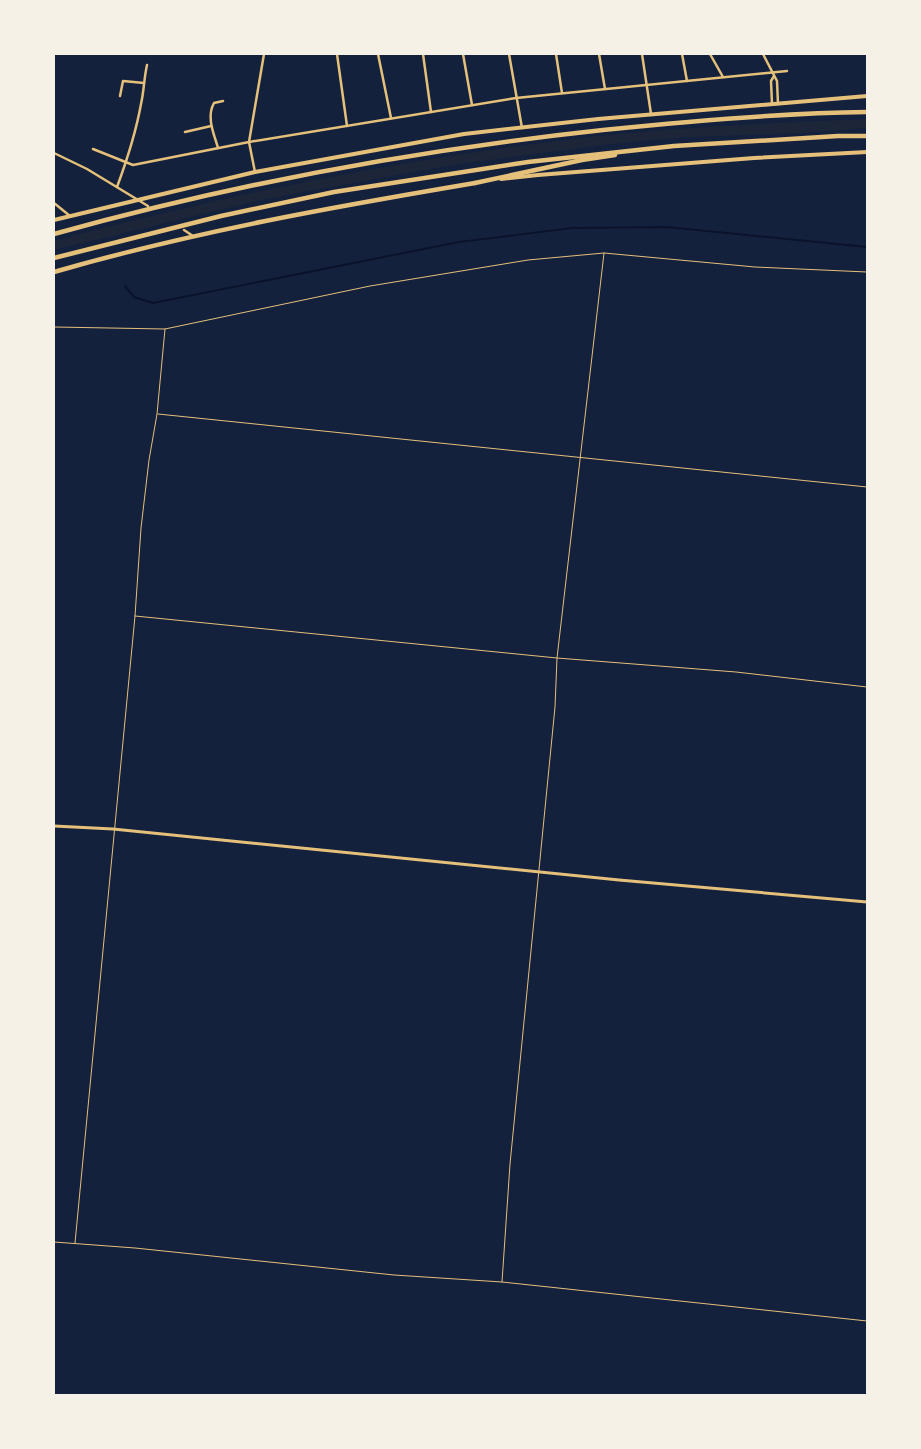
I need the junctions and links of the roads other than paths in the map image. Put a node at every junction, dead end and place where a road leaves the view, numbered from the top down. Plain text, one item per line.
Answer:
1 (264, 54) edge
2 (337, 54) edge
3 (378, 54) edge
4 (423, 54) edge
5 (463, 54) edge
6 (509, 54) edge
7 (556, 54) edge
8 (599, 54) edge
9 (642, 54) edge
10 (682, 54) edge
11 (710, 54) edge
12 (763, 54) edge
13 (147, 65) dead end
14 (787, 71) dead end
15 (774, 74) junction
16 (723, 77) junction
17 (687, 81) junction
18 (144, 83) junction
19 (648, 85) junction
20 (605, 89) junction
21 (562, 93) junction
22 (120, 96) dead end
23 (867, 96) edge
24 (516, 98) junction
25 (223, 101) dead end
26 (772, 104) junction
27 (778, 104) junction
28 (472, 105) junction
29 (431, 112) junction
30 (867, 112) edge
31 (651, 114) junction
32 (391, 118) junction
33 (211, 126) junction
34 (347, 126) junction
35 (522, 128) junction
36 (185, 132) dead end
37 (867, 136) edge
38 (249, 142) junction
39 (674, 146) junction
40 (218, 148) junction
41 (93, 149) dead end
42 (867, 152) edge
43 (54, 153) edge
44 (127, 163) junction
45 (255, 172) junction
46 (475, 183) junction
47 (118, 187) junction
48 (137, 199) junction
49 (54, 203) edge
50 (148, 206) dead end
51 (70, 216) junction
52 (54, 220) edge
53 (184, 230) dead end
54 (54, 234) edge
55 (193, 236) junction
56 (604, 253) junction
57 (54, 258) edge
58 (54, 272) edge
59 (867, 272) edge
60 (54, 327) edge
61 (165, 329) junction
62 (157, 414) junction
63 (580, 457) junction
64 (867, 488) edge
65 (135, 616) junction
66 (557, 658) junction
67 (867, 687) edge
68 (54, 826) edge
69 (113, 829) junction
70 (538, 871) junction
71 (867, 902) edge
72 (54, 1242) edge
73 (75, 1243) junction
74 (502, 1282) junction
75 (867, 1321) edge

1 - 38 street
2 - 34 street
3 - 32 street
4 - 29 street
5 - 28 street
6 - 24 street
7 - 21 street
8 - 20 street
9 - 19 street
10 - 17 street
11 - 16 street
12 - 15 street
13 - 18 street
14 - 15 street
15 - 16 street
15 - 26 street
15 - 27 street
16 - 17 street
17 - 19 street
18 - 22 street
18 - 44 street
19 - 20 street
19 - 31 street
20 - 21 street
21 - 24 street
23 - 27 main road
24 - 28 street
24 - 35 street
25 - 33 street
26 - 27 main road
26 - 31 main road
28 - 29 street
29 - 32 street
30 - 54 highway
31 - 35 main road
32 - 34 street
33 - 36 street
33 - 40 street
34 - 38 street
35 - 45 main road
37 - 39 highway
38 - 40 street
38 - 45 street
39 - 46 highway
39 - 57 highway
40 - 44 street
41 - 44 street
42 - 46 main road
43 - 47 street
44 - 47 street
45 - 48 main road
46 - 55 highway
47 - 48 street
48 - 50 street
48 - 51 main road
49 - 51 street
51 - 52 main road
53 - 55 street
55 - 58 highway
56 - 59 lane
56 - 61 lane
56 - 63 lane
60 - 61 lane
61 - 62 lane
62 - 63 lane
62 - 65 lane
63 - 64 lane
63 - 66 lane
65 - 66 lane
65 - 69 lane
66 - 67 lane
66 - 70 lane
68 - 69 street
69 - 70 street
69 - 73 lane
70 - 71 street
70 - 74 lane
72 - 73 lane
73 - 74 lane
74 - 75 lane

